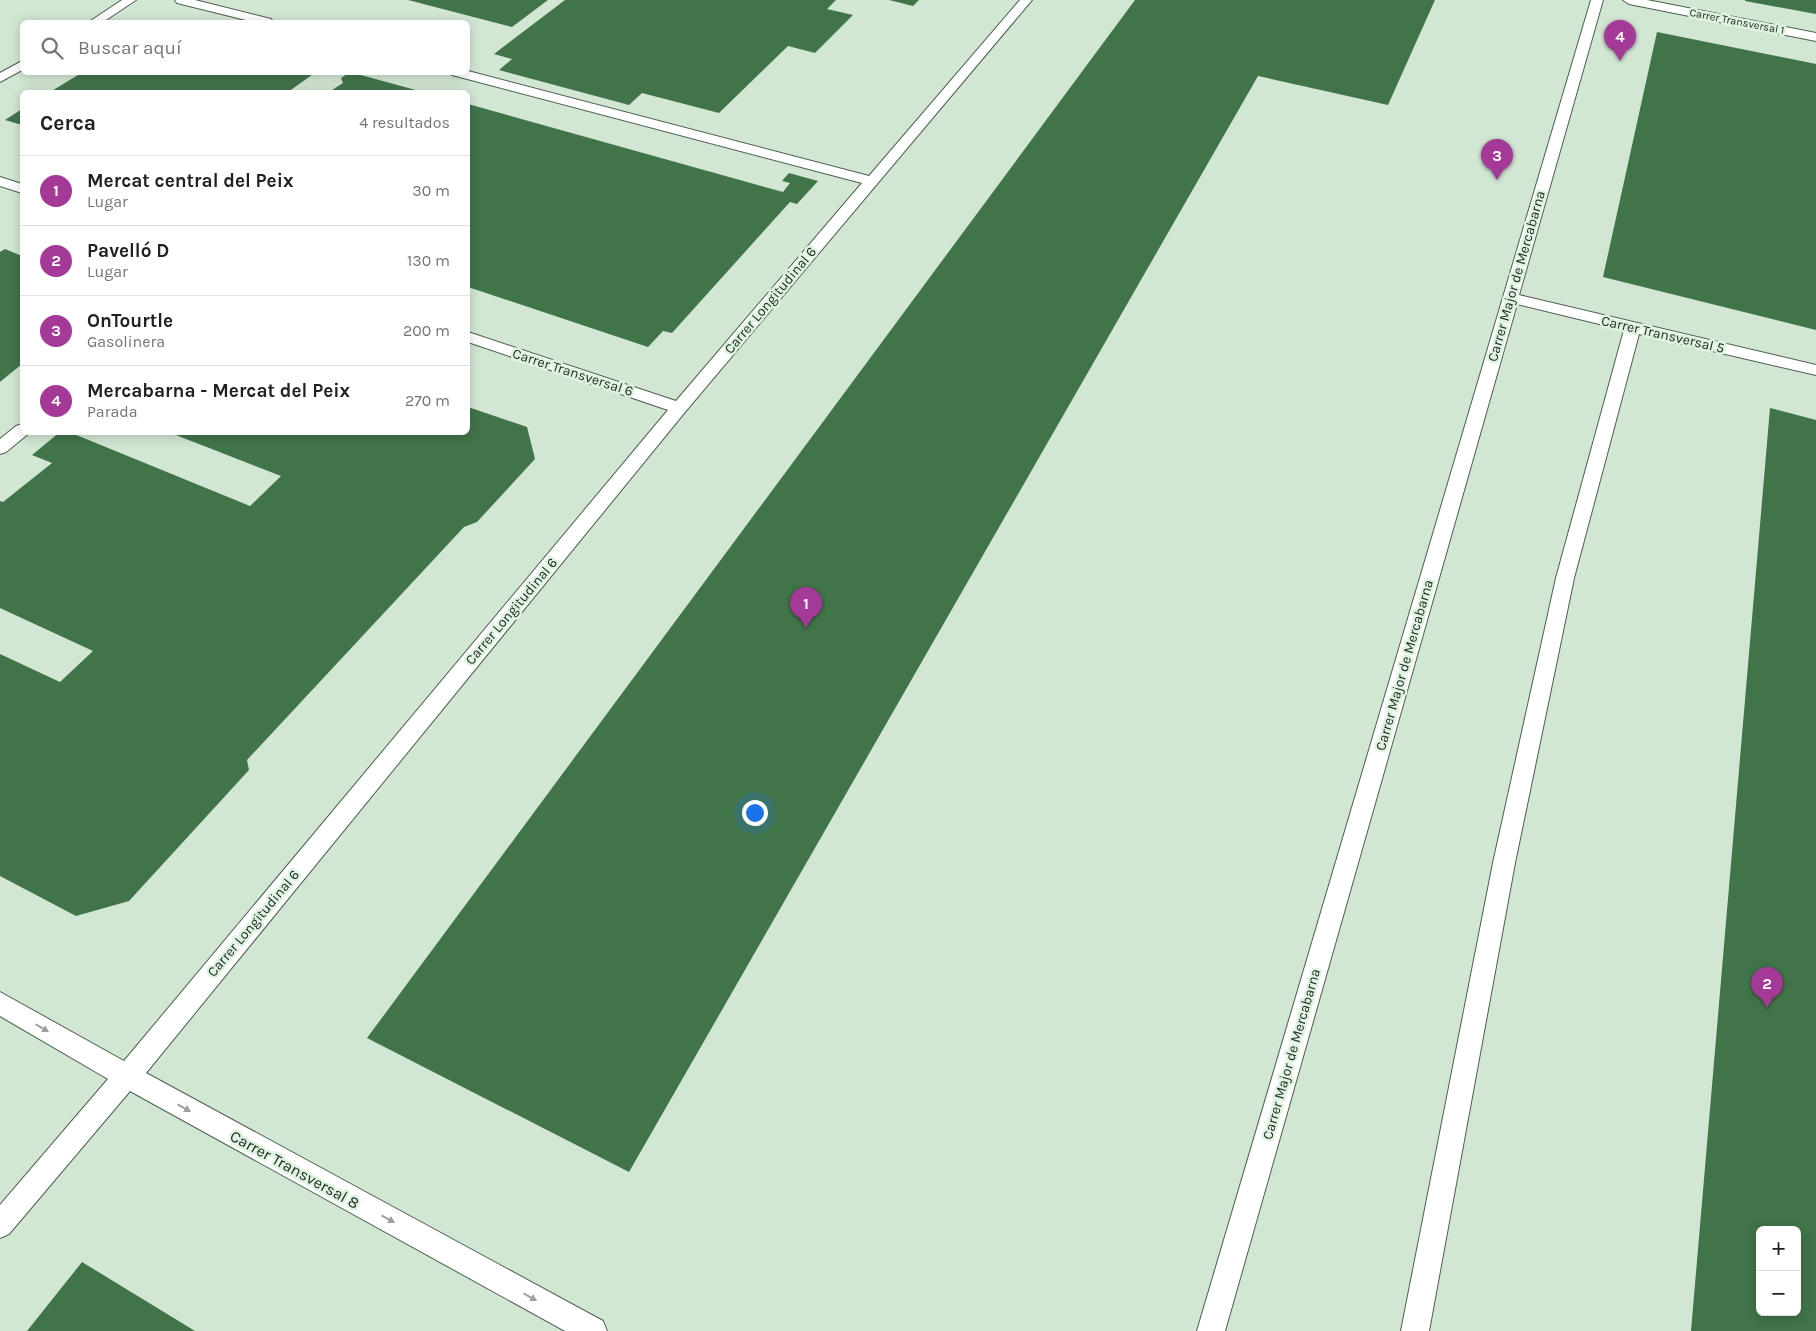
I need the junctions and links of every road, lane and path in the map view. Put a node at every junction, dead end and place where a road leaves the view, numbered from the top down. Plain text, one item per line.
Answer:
1 (130, 0) edge
2 (181, 0) edge
3 (1026, 0) edge
4 (1597, 0) edge
5 (1629, 0) edge
6 (98, 20) edge
7 (259, 20) edge
8 (1816, 37) edge
9 (20, 66) edge
10 (468, 75) edge
11 (0, 78) edge
12 (0, 181) edge
13 (870, 182) junction
14 (20, 188) edge
15 (1510, 298) junction
16 (1633, 327) junction
17 (470, 338) edge
18 (1816, 370) edge
19 (679, 408) junction
20 (20, 432) edge
21 (0, 448) edge
22 (0, 1003) edge
23 (126, 1076) junction
24 (0, 1225) edge
25 (593, 1331) edge
26 (1212, 1331) edge
27 (1415, 1331) edge

1 - 6 lane
2 - 7 lane
3 - 13 lane, Carrer Longitudinal 6
4 - 15 lane, Carrer Major de Mercabarna
5 - 8 lane, Carrer Transversal 1
9 - 11 lane
10 - 13 lane
12 - 14 lane
13 - 19 lane, Carrer Longitudinal 6
15 - 16 lane, Carrer Transversal 5
15 - 26 lane, Carrer Major de Mercabarna
16 - 18 lane, Carrer Transversal 5
16 - 27 lane
17 - 19 lane, Carrer Transversal 6
19 - 23 lane, Carrer Longitudinal 6
20 - 21 lane
22 -> 23 lane, Carrer Transversal 8
23 - 24 lane, Carrer Longitudinal 6
23 -> 25 lane, Carrer Transversal 8

